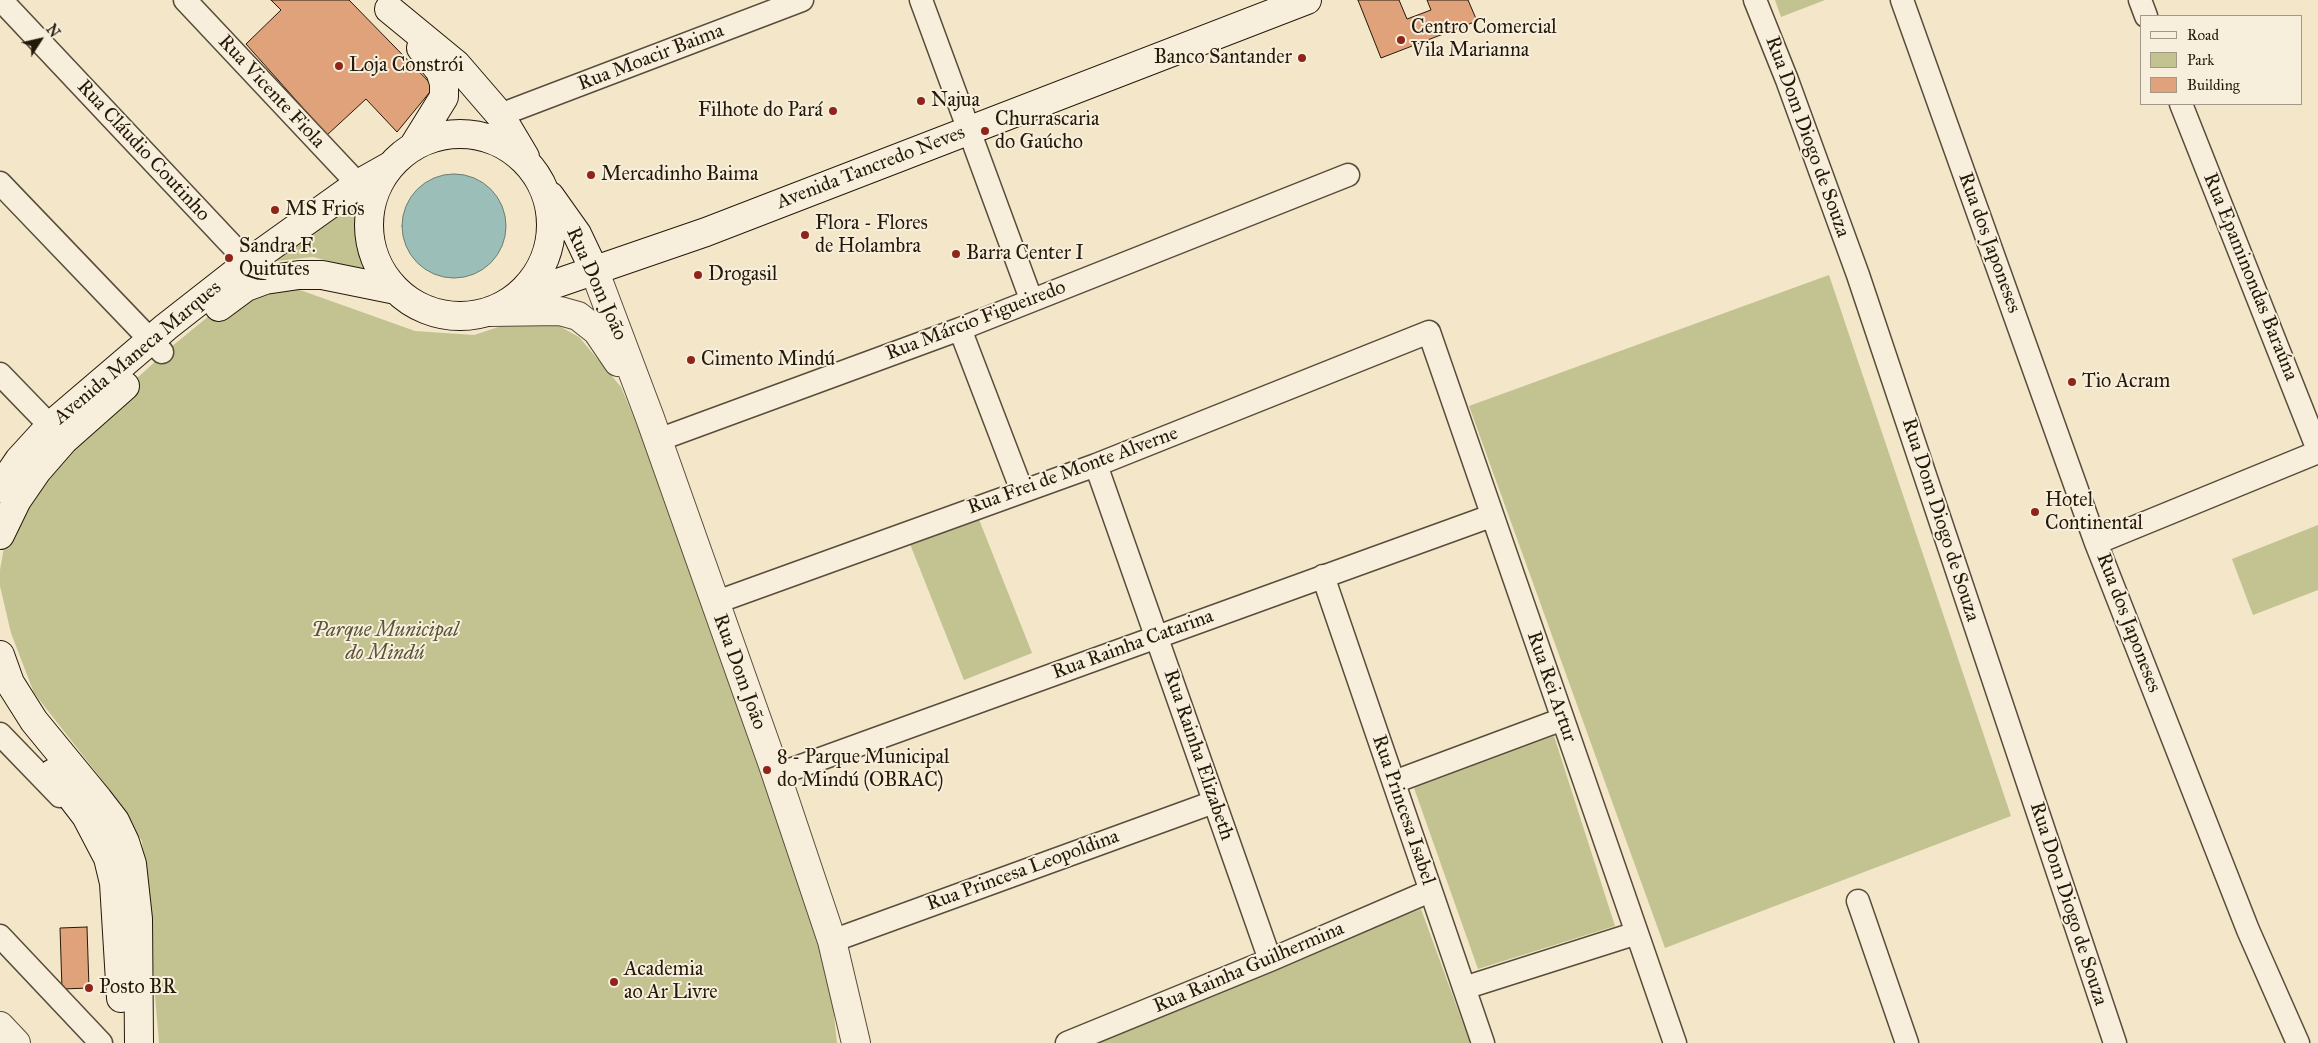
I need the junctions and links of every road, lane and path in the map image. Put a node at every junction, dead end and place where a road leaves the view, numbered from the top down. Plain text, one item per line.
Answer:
1 (1, 0) edge
2 (185, 0) edge
3 (802, 0) edge
4 (921, 0) edge
5 (1307, 0) edge
6 (1755, 0) edge
7 (1902, 0) edge
8 (2140, 0) edge
9 (385, 4) edge
10 (2146, 15) edge
11 (2181, 105) edge
12 (500, 115) junction
13 (970, 129) junction
14 (413, 147) junction
15 (390, 165) junction
16 (1348, 175) dead end
17 (536, 176) junction
18 (0, 183) edge
19 (358, 184) junction
20 (257, 271) junction
21 (595, 272) junction
22 (396, 290) junction
23 (517, 298) junction
24 (1032, 299) junction
25 (489, 312) junction
26 (960, 329) junction
27 (1429, 332) joint
28 (156, 346) junction
29 (0, 374) edge
30 (654, 429) junction
31 (57, 433) junction
32 (2318, 451) edge
33 (1096, 465) junction
34 (0, 488) edge
35 (1022, 491) junction
36 (1491, 516) junction
37 (0, 534) edge
38 (2096, 543) junction
39 (1323, 576) junction
40 (714, 603) junction
41 (1157, 636) junction
42 (0, 655) edge
43 (0, 702) edge
44 (1563, 719) junction
45 (0, 734) edge
46 (776, 775) junction
47 (1394, 782) junction
48 (1214, 802) junction
49 (98, 835) junction
50 (125, 842) junction
51 (1430, 891) junction
52 (1858, 901) dead end
53 (1637, 933) junction
54 (0, 936) edge
55 (832, 941) junction
56 (1270, 960) junction
57 (1464, 988) junction
58 (0, 1026) edge
59 (16, 1043) edge
60 (101, 1043) edge
61 (123, 1043) edge
62 (139, 1043) edge
63 (856, 1043) edge
64 (1068, 1043) edge
65 (1483, 1043) edge
66 (1675, 1043) edge
67 (1907, 1043) edge
68 (2115, 1043) edge
69 (2298, 1043) edge

1 - 20 street, Rua Cláudio Coutinho
2 - 19 street, Rua Vicente Fiola
3 - 12 street, Rua Moacir Baima
4 - 13 street
5 - 13 main road, Avenida Tancredo Neves
6 - 68 street, Rua Dom Diogo de Souza
7 - 38 street, Rua dos Japoneses
8 - 10 street
9 - 12 main road
9 - 14 main road
11 - 32 street, Rua Epaminondas Baraúna
12 - 17 main road
13 - 21 main road, Avenida Tancredo Neves
13 - 24 street
14 - 15 main road
14 - 17 main road
15 - 19 main road, Avenida Maneca Marques
15 - 22 main road
16 - 24 street, Rua Márcio Figueiredo
17 - 21 main road, Rua Dom João
17 - 23 main road
18 - 28 street
19 - 20 main road, Avenida Maneca Marques
20 - 22 main road, Avenida Maneca Marques
20 - 28 main road, Avenida Maneca Marques
21 - 23 main road, Avenida Tancredo Neves
21 - 30 main road, Rua Dom João
22 - 25 main road
23 - 25 main road
24 - 26 street, Rua Márcio Figueiredo
25 - 30 main road, Rua Dom João
26 - 30 street, Rua Márcio Figueiredo
26 - 35 street
27 - 33 street, Rua Frei de Monte Alverne
27 - 36 street, Rua Rei Artur
28 - 31 main road, Avenida Maneca Marques
29 - 31 street
30 - 40 main road, Rua Dom João
31 - 34 main road, Avenida Maneca Marques
31 - 37 main road, Avenida Maneca Marques
32 - 38 street
33 - 35 street, Rua Frei de Monte Alverne
33 - 41 street, Rua Rainha Elizabeth
35 - 40 street, Rua Frei de Monte Alverne
36 - 39 street, Rua Rainha Catarina
36 - 44 street, Rua Rei Artur
38 - 69 street, Rua dos Japoneses
39 - 41 street, Rua Rainha Catarina
39 - 47 street, Rua Princesa Isabel
40 - 46 main road, Rua Dom João
41 - 46 street, Rua Rainha Catarina
41 - 48 street, Rua Rainha Elizabeth
42 - 50 main road
43 - 49 main road
44 - 47 street
44 - 53 street, Rua Rei Artur
45 - 49 street
46 - 55 main road, Rua Dom João
47 - 51 street, Rua Princesa Isabel
48 - 55 street, Rua Princesa Leopoldina
48 - 56 street, Rua Rainha Elizabeth
49 - 50 street
49 - 61 main road
50 - 62 main road
51 - 56 street, Rua Rainha Guilhermina
51 - 57 street, Rua Princesa Isabel
52 - 67 street
53 - 57 street
53 - 66 street, Rua Rei Artur
54 - 60 street
55 - 63 main road, Rua Dom João
56 - 64 street, Rua Rainha Guilhermina
57 - 65 street, Rua Princesa Isabel
58 - 59 main road

